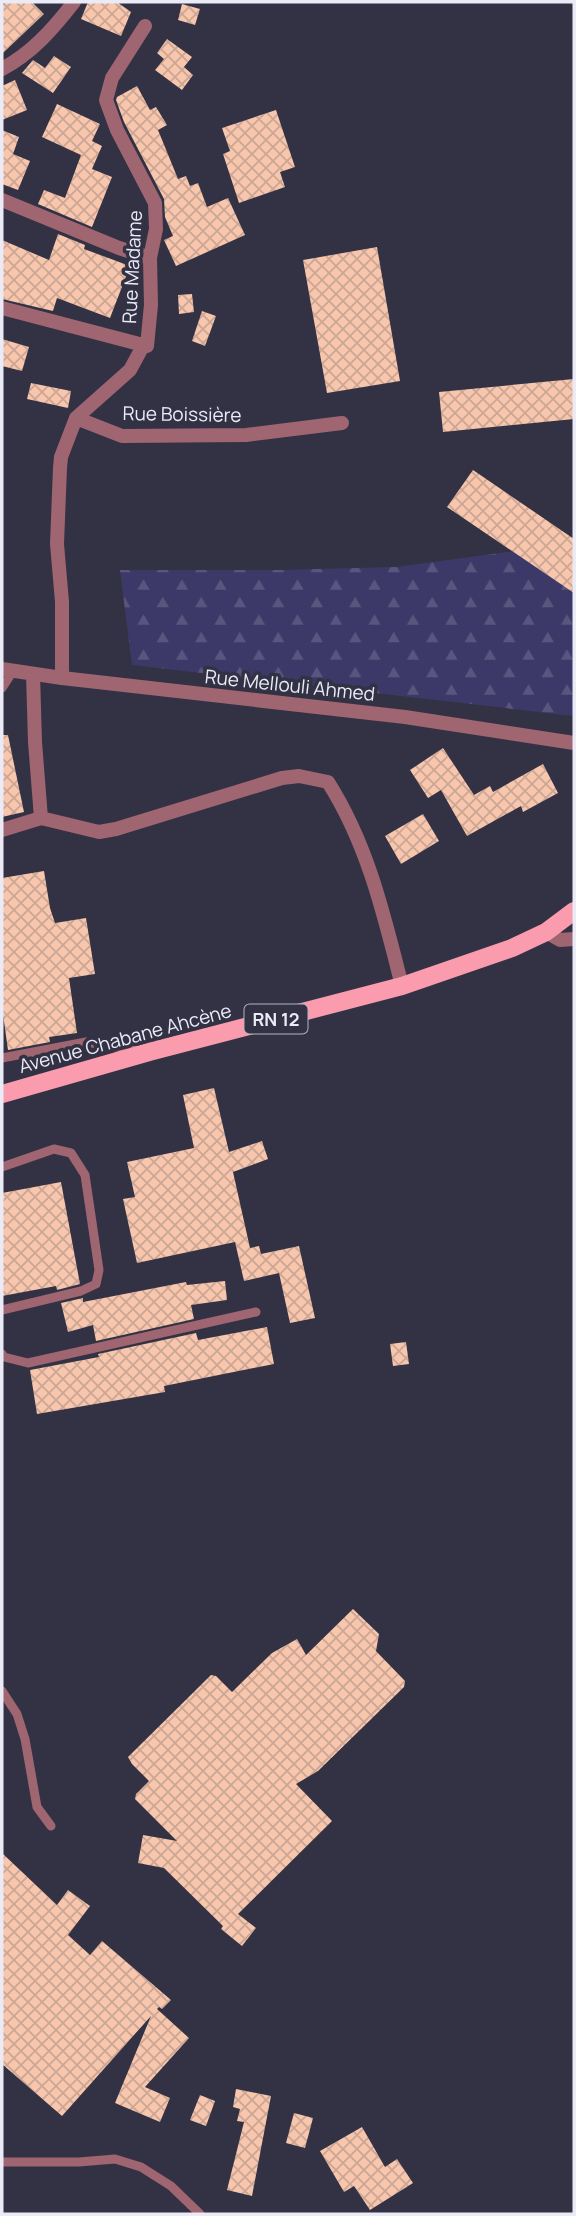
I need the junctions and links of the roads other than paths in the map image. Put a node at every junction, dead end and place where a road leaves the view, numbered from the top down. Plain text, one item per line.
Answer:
1 (74, 2) edge
2 (145, 26) dead end
3 (2, 69) edge
4 (2, 200) edge
5 (150, 258) junction
6 (2, 309) edge
7 (146, 345) junction
8 (76, 418) junction
9 (342, 423) dead end
10 (7, 670) edge
11 (33, 674) junction
12 (61, 678) junction
13 (2, 688) edge
14 (574, 743) edge
15 (41, 818) junction
16 (2, 830) edge
17 (574, 911) edge
18 (546, 932) junction
19 (574, 939) edge
20 (402, 986) junction
21 (149, 1052) junction
22 (2, 1058) edge
23 (2, 1094) edge
24 (2, 1167) edge
25 (2, 1310) edge
26 (256, 1312) dead end
27 (2, 1354) edge
28 (2, 1691) edge
29 (51, 1826) dead end
30 (2, 2162) edge
31 (200, 2214) edge

1 - 3 street
2 - 5 street, Rue Madame
4 - 5 street
5 - 7 street, Rue Madame
6 - 7 street
7 - 8 street, Rue Madame
8 - 9 street, Rue Boissière
8 - 12 street
10 - 11 street, Rue Mellouli Ahmed
10 - 13 lane
11 - 12 street, Rue Mellouli Ahmed
11 - 15 street
12 - 14 street, Rue Mellouli Ahmed
15 - 16 street
15 - 20 street
17 - 18 main road, Avenue Chabane Ahcène / RN 12
18 - 19 street
18 - 20 main road, Avenue Chabane Ahcène / RN 12
20 - 21 main road, Avenue Chabane Ahcène / RN 12
21 - 22 lane
21 - 23 main road, Avenue Chabane Ahcène / RN 12
24 - 25 lane
26 - 27 lane
28 - 29 lane
30 - 31 lane

